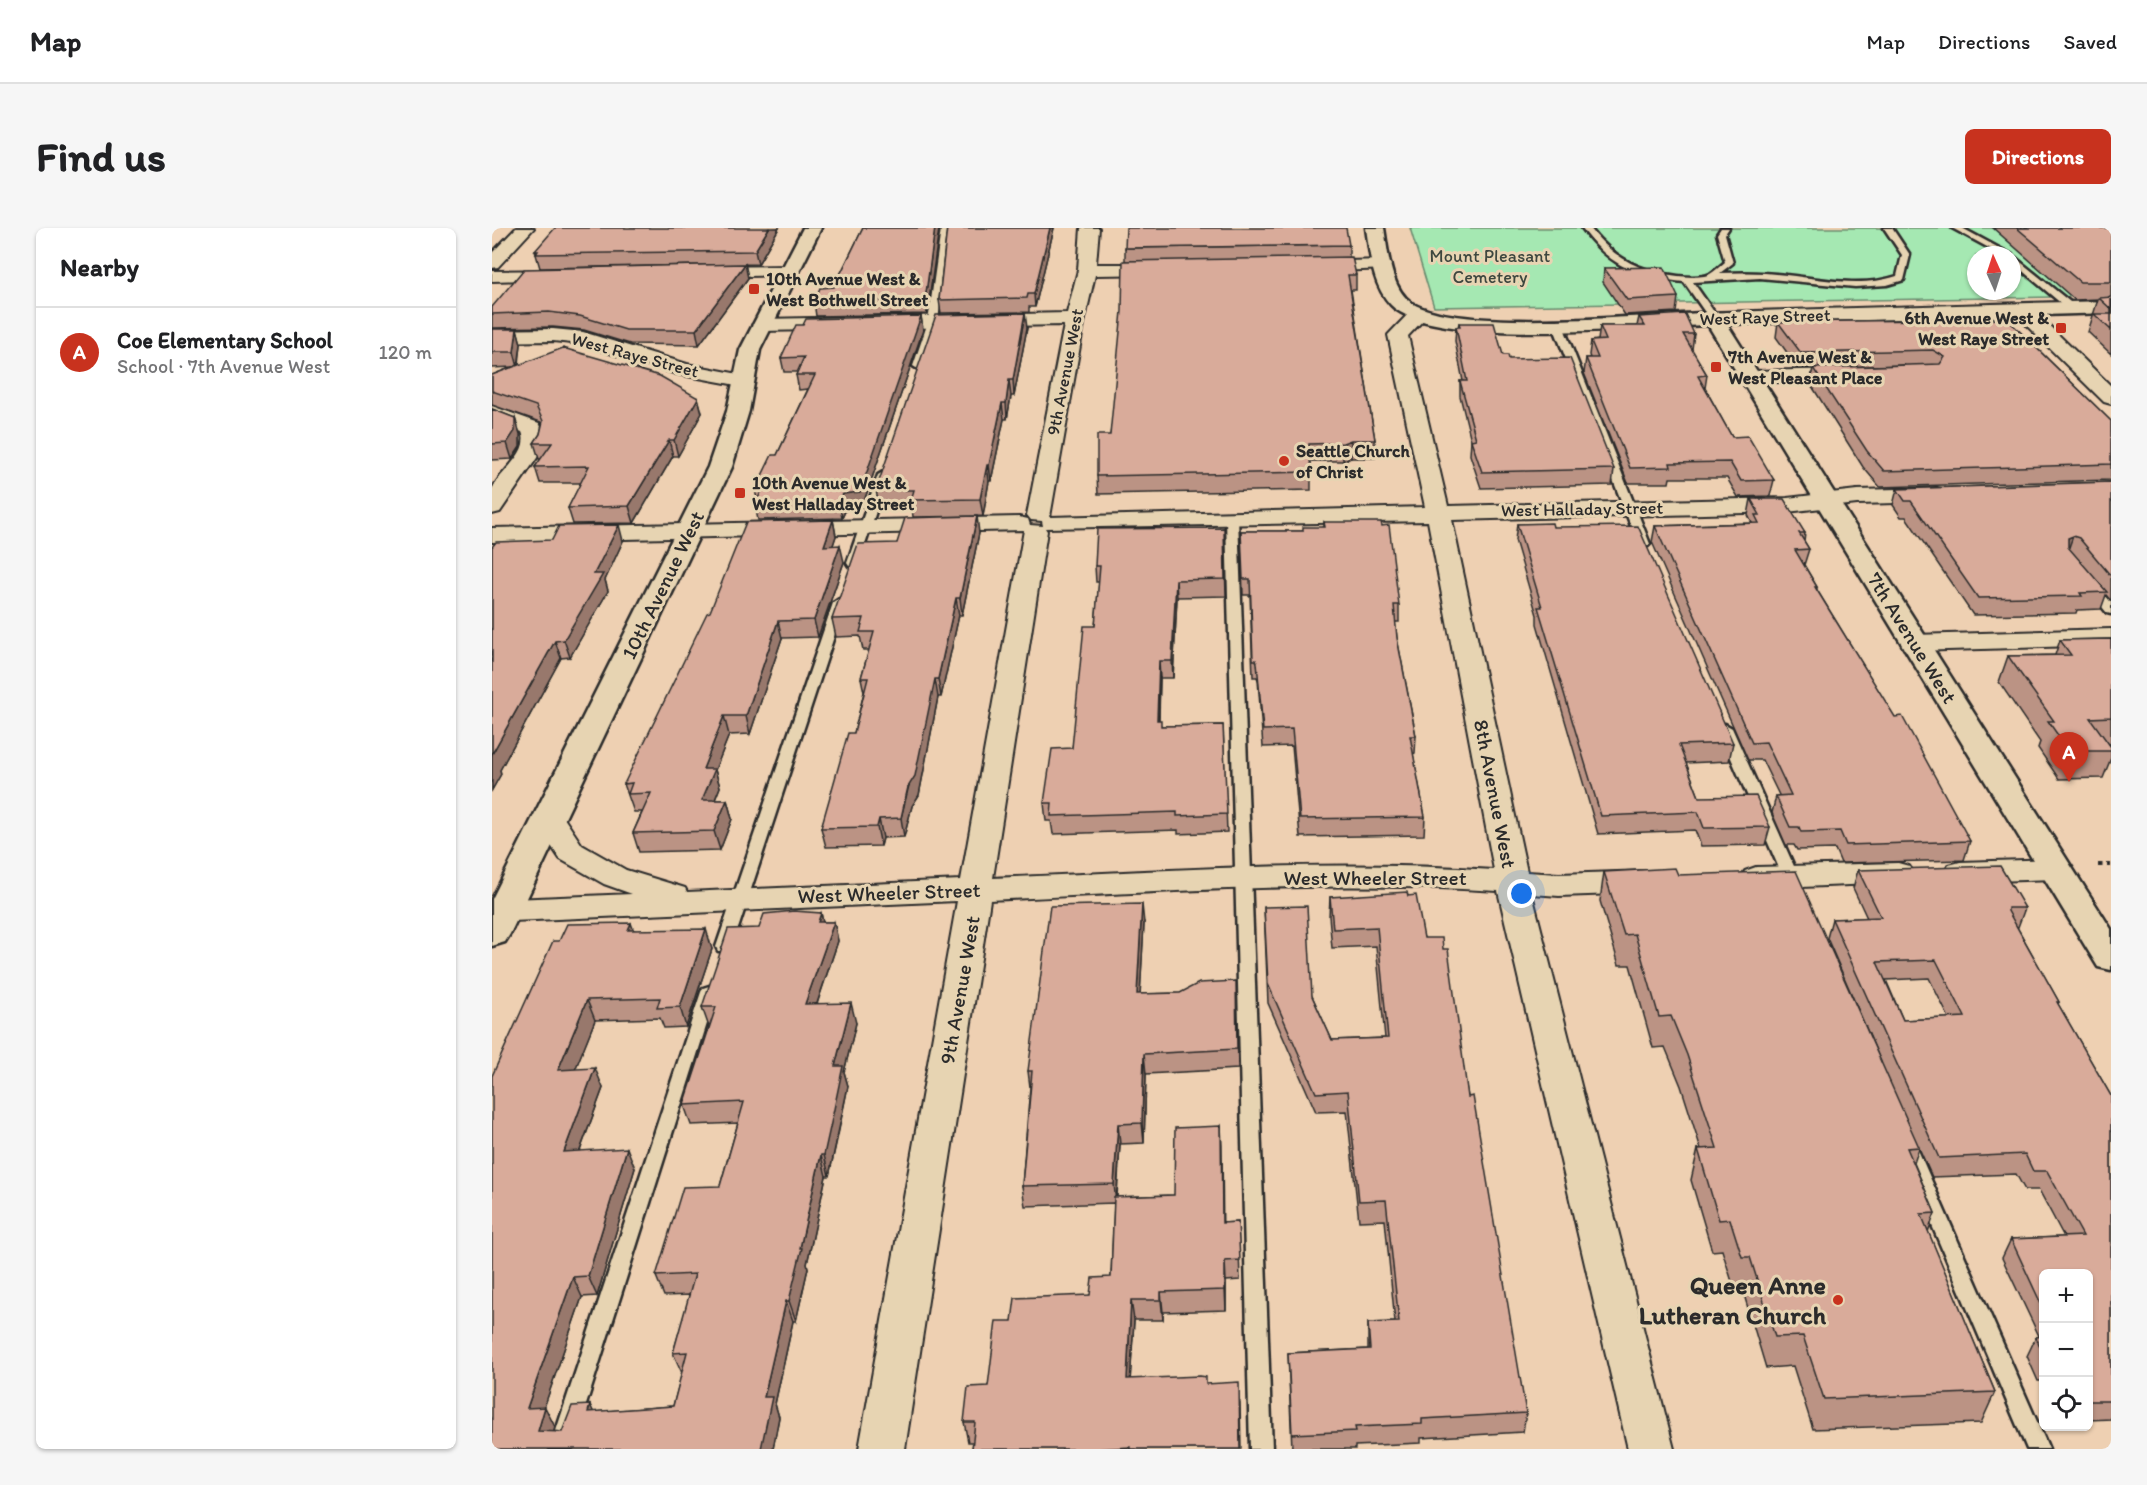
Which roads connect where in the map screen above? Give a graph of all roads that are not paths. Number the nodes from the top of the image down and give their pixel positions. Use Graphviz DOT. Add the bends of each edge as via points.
graph roads {
  1 [pos="525,228"];
  2 [pos="812,228"];
  3 [pos="1090,228"];
  4 [pos="1375,228"];
  5 [pos="1586,228"];
  6 [pos="1725,228"];
  7 [pos="1888,228"];
  8 [pos="1956,228"];
  9 [pos="945,229"];
  10 [pos="1991,246"];
  11 [pos="1729,262"];
  12 [pos="492,263"];
  13 [pos="1382,265"];
  14 [pos="2021,266"];
  15 [pos="1290,267"];
  16 [pos="1184,269"];
  17 [pos="1086,270"];
  18 [pos="789,271"];
  19 [pos="683,273"];
  20 [pos="577,274"];
  21 [pos="1714,274"];
  22 [pos="1646,275"];
  23 [pos="492,276"];
  24 [pos="1626,276"];
  25 [pos="1772,276"];
  26 [pos="1687,280"];
  27 [pos="2072,308"];
  28 [pos="2111,308"];
  29 [pos="2022,310"];
  30 [pos="1419,314"];
  31 [pos="1074,319"];
  32 [pos="1714,319"];
  33 [pos="933,322"];
  34 [pos="1557,323"];
  35 [pos="762,325"];
  36 [pos="492,336"];
  37 [pos="2109,369"];
  38 [pos="2082,370"];
  39 [pos="1870,374"];
  40 [pos="1751,377"];
  41 [pos="742,380"];
  42 [pos="913,384"];
  43 [pos="2111,398"];
  44 [pos="492,412"];
  45 [pos="888,459"];
  46 [pos="1961,494"];
  47 [pos="1825,500"];
  48 [pos="492,507"];
  49 [pos="1629,508"];
  50 [pos="1438,512"];
  51 [pos="1232,518"];
  52 [pos="1037,523"];
  53 [pos="864,529"];
  54 [pos="689,531"];
  55 [pos="492,535"];
  56 [pos="1650,558"];
  57 [pos="2083,576"];
  58 [pos="2111,610"];
  59 [pos="2111,637"];
  60 [pos="1914,643"];
  61 [pos="1718,711"];
  62 [pos="549,819"];
  63 [pos="2055,869"];
  64 [pos="1244,878"];
  65 [pos="1721,879"];
  66 [pos="1512,880"];
  67 [pos="1675,881"];
  68 [pos="977,889"];
  69 [pos="1796,889"];
  70 [pos="739,899"];
  71 [pos="694,902"];
  72 [pos="496,918"];
  73 [pos="2111,958"];
  74 [pos="720,959"];
  75 [pos="712,982"];
  76 [pos="1901,1131"];
  77 [pos="561,1449"];
  78 [pos="882,1449"];
  79 [pos="1261,1449"];
  80 [pos="1651,1449"];
  81 [pos="2038,1449"];
  1 -- 12 [label="street"];
  2 -- 18 [label="street, 10th Avenue West"];
  3 -- 17 [label="street, 9th Avenue West"];
  4 -- 13 [label="street"];
  5 -- 22 [label="lane" via="1610,257"];
  6 -- 11 [label="lane" via="1721,234"];
  7 -- 25 [label="lane" via="1906,255 1901,278 1852,283"];
  8 -- 10 [label="lane"];
  9 -- 33 [label="lane"];
  11 -- 21 [label="lane"];
  11 -- 25 [label="lane"];
  13 -- 15 [label="street"];
  13 -- 30 [label="street" via="1395,298"];
  14 -- 27 [label="lane"];
  16 -- 17 [label="street"];
  17 -- 31 [label="street, 9th Avenue West"];
  18 -- 19 [label="street"];
  18 -- 35 [label="street, 10th Avenue West"];
  20 -- 23 [label="street"];
  21 -- 25 [label="lane"];
  21 -- 26 [label="lane"];
  22 -- 24 [label="lane"];
  22 -- 26 [label="lane"];
  26 -- 32 [label="lane"];
  27 -- 28 [label="street, West Raye Street"];
  27 -- 29 [label="street, West Raye Street"];
  29 -- 32 [label="street, West Raye Street"];
  29 -- 38 [label="street"];
  30 -- 34 [label="street, West Raye Street" via="1455,322"];
  30 -- 50 [label="street, 8th Avenue West" via="1398,335"];
  31 -- 33 [label="street"];
  31 -- 52 [label="street, 9th Avenue West"];
  32 -- 34 [label="street, West Raye Street"];
  32 -- 40 [label="street, 7th Avenue West"];
  33 -- 35 [label="street"];
  33 -- 42 [label="lane"];
  34 -- 49 [label="lane"];
  35 -- 41 [label="street, 10th Avenue West"];
  36 -- 41 [label="street, West Raye Street" via="583,338 684,370"];
  37 -- 38 [label="street"];
  38 -- 43 [label="street"];
  39 -- 40 [label="street"];
  40 -- 47 [label="street, 7th Avenue West"];
  41 -- 54 [label="street, 10th Avenue West" via="730,439"];
  44 -- 48 [label="street" via="531,428 535,435 532,448"];
  45 -- 53 [label="lane"];
  46 -- 47 [label="street, West Halladay Street"];
  47 -- 49 [label="street, West Halladay Street" via="1787,505"];
  47 -- 60 [label="street, 7th Avenue West"];
  49 -- 50 [label="street, West Halladay Street"];
  49 -- 56 [label="lane"];
  50 -- 51 [label="street, West Halladay Street"];
  50 -- 66 [label="street, 8th Avenue West"];
  51 -- 52 [label="street, West Halladay Street"];
  51 -- 64 [label="lane"];
  52 -- 53 [label="street, West Halladay Street"];
  52 -- 68 [label="street, 9th Avenue West"];
  53 -- 54 [label="street, West Halladay Street"];
  53 -- 70 [label="lane"];
  54 -- 55 [label="street, West Halladay Street"];
  54 -- 62 [label="street, 10th Avenue West"];
  57 -- 58 [label="lane"];
  59 -- 60 [label="street"];
  60 -- 63 [label="street, 7th Avenue West"];
  61 -- 69 [label="lane"];
  62 -- 71 [label="street, West Wheeler Street" via="571,852 615,878"];
  62 -- 72 [label="street, 10th Avenue West"];
  63 -- 69 [label="street"];
  63 -- 73 [label="street, 7th Avenue West"];
  64 -- 66 [label="street, West Wheeler Street" via="1411,874"];
  64 -- 68 [label="street, West Wheeler Street"];
  64 -- 79 [label="lane"];
  65 -- 69 [label="street"];
  66 -- 67 [label="street, West Wheeler Street" via="1559,885"];
  66 -- 80 [label="street, 8th Avenue West"];
  68 -- 70 [label="street, West Wheeler Street"];
  68 -- 78 [label="street, 9th Avenue West"];
  70 -- 71 [label="street, West Wheeler Street"];
  70 -- 74 [label="lane"];
  71 -- 72 [label="street, West Wheeler Street"];
  75 -- 77 [label="lane"];
  76 -- 81 [label="lane"];
}
